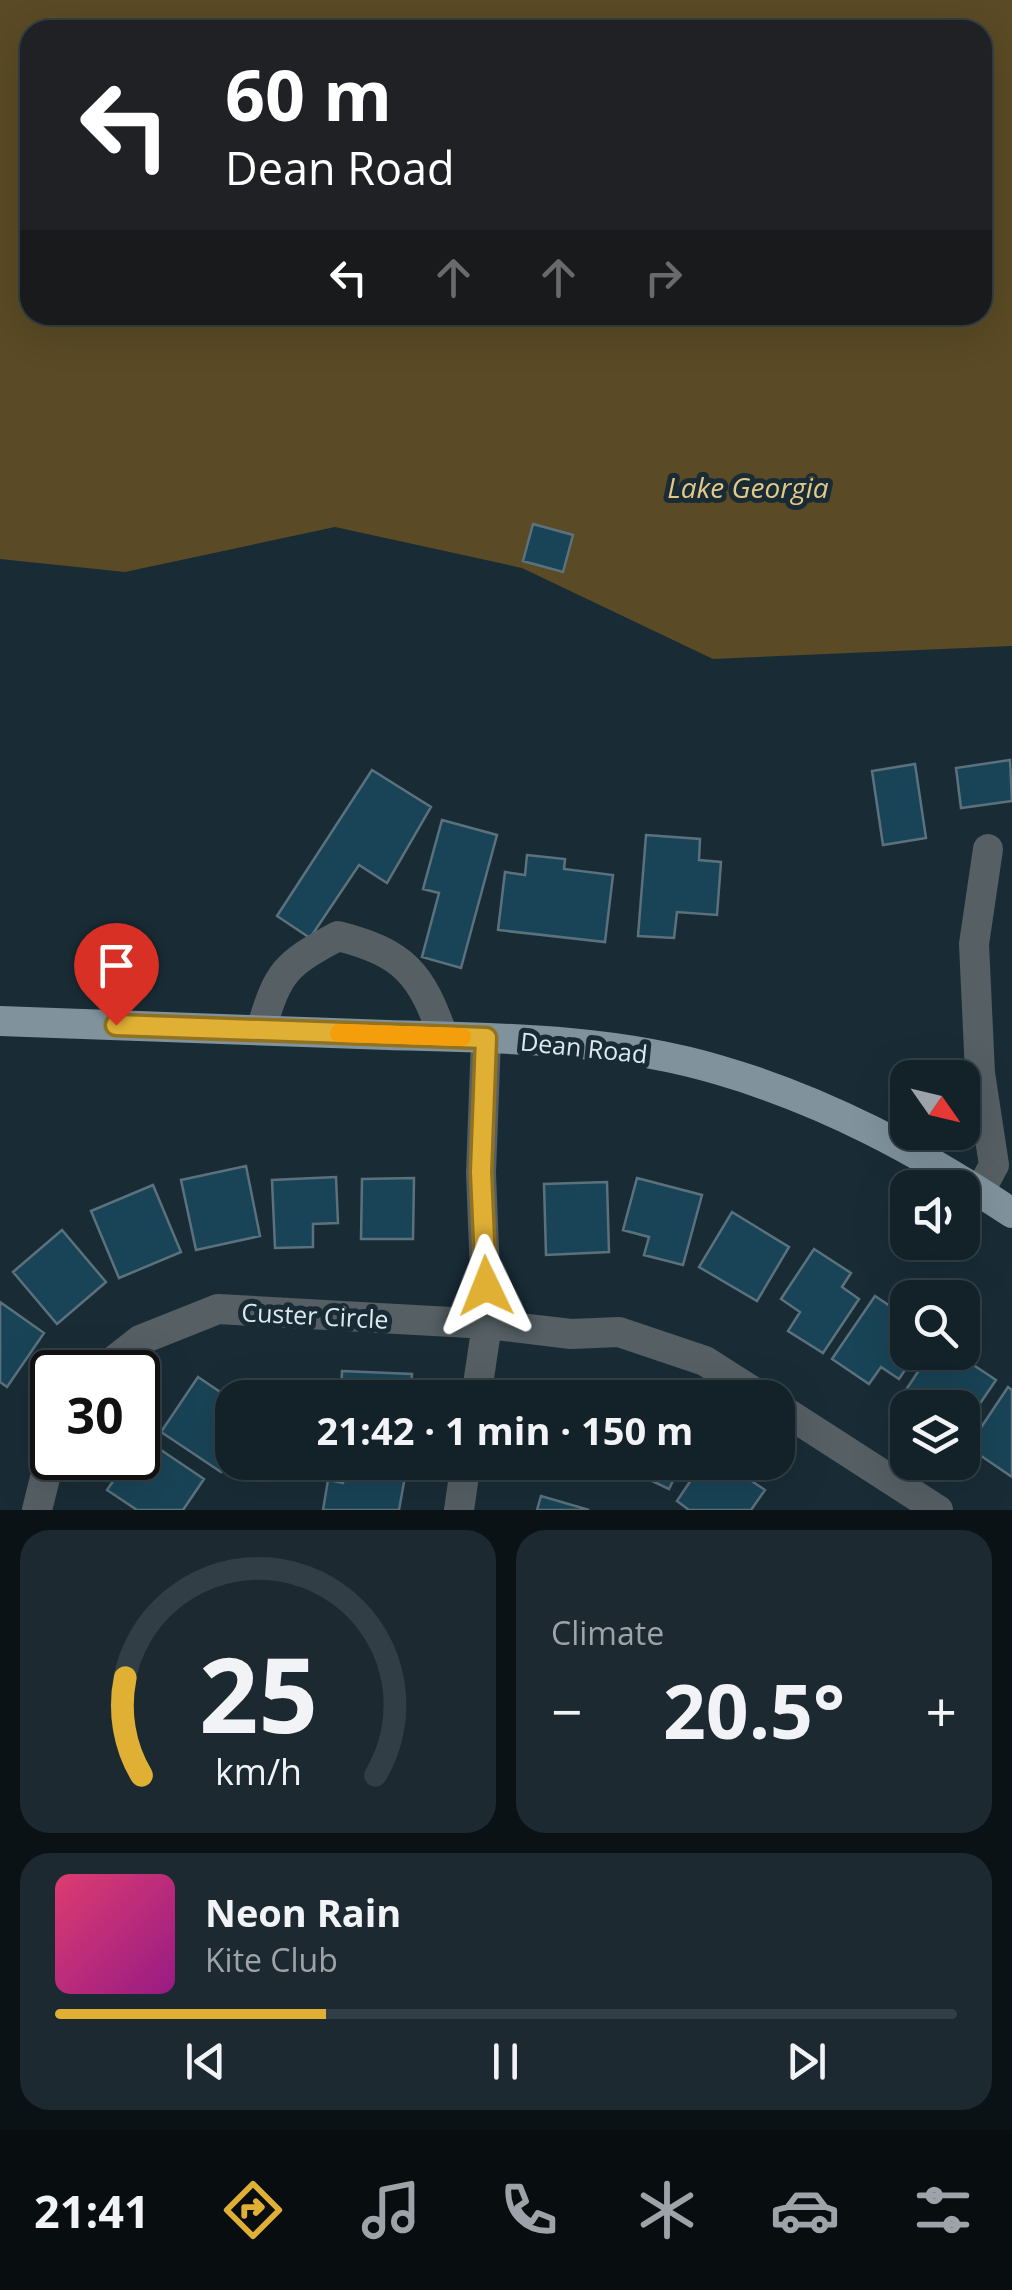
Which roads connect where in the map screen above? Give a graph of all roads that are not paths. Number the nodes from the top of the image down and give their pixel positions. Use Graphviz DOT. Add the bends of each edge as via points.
graph roads {
  1 [pos="988,849"];
  2 [pos="0,1021"];
  3 [pos="261,1030"];
  4 [pos="443,1036"];
  5 [pos="486,1038"];
  6 [pos="941,1170"];
  7 [pos="980,1192"];
  8 [pos="1012,1212"];
  9 [pos="487,1324"];
  10 [pos="127,1350"];
  11 [pos="479,1380"];
  12 [pos="735,1380"];
  13 [pos="795,1418"];
  14 [pos="44,1480"];
  15 [pos="463,1480"];
  16 [pos="37,1510"];
  17 [pos="458,1510"];
  18 [pos="938,1510"];
  1 -- 7 [label="street" via="974,944 980,1073 994,1165"];
  2 -- 3 [label="main road, Dean Road"];
  3 -- 4 [label="main road, Dean Road"];
  3 -- 4 [label="street" via="276,979 338,936 374,945 411,968"];
  4 -- 5 [label="main road, Dean Road"];
  5 -- 6 [label="main road, Dean Road" via="627,1050 718,1070 848,1118"];
  5 -- 9 [label="street" via="481,1172"];
  7 -- 8 [label="main road, Dean Road"];
  9 -- 10 [label="street, Custer Circle" via="218,1310"];
  9 -- 11 [label="street"];
  9 -- 12 [label="street, Custer Circle" via="620,1332 706,1361"];
  13 -- 18 [label="street"];
  14 -- 16 [label="street"];
  15 -- 17 [label="street"];
}
